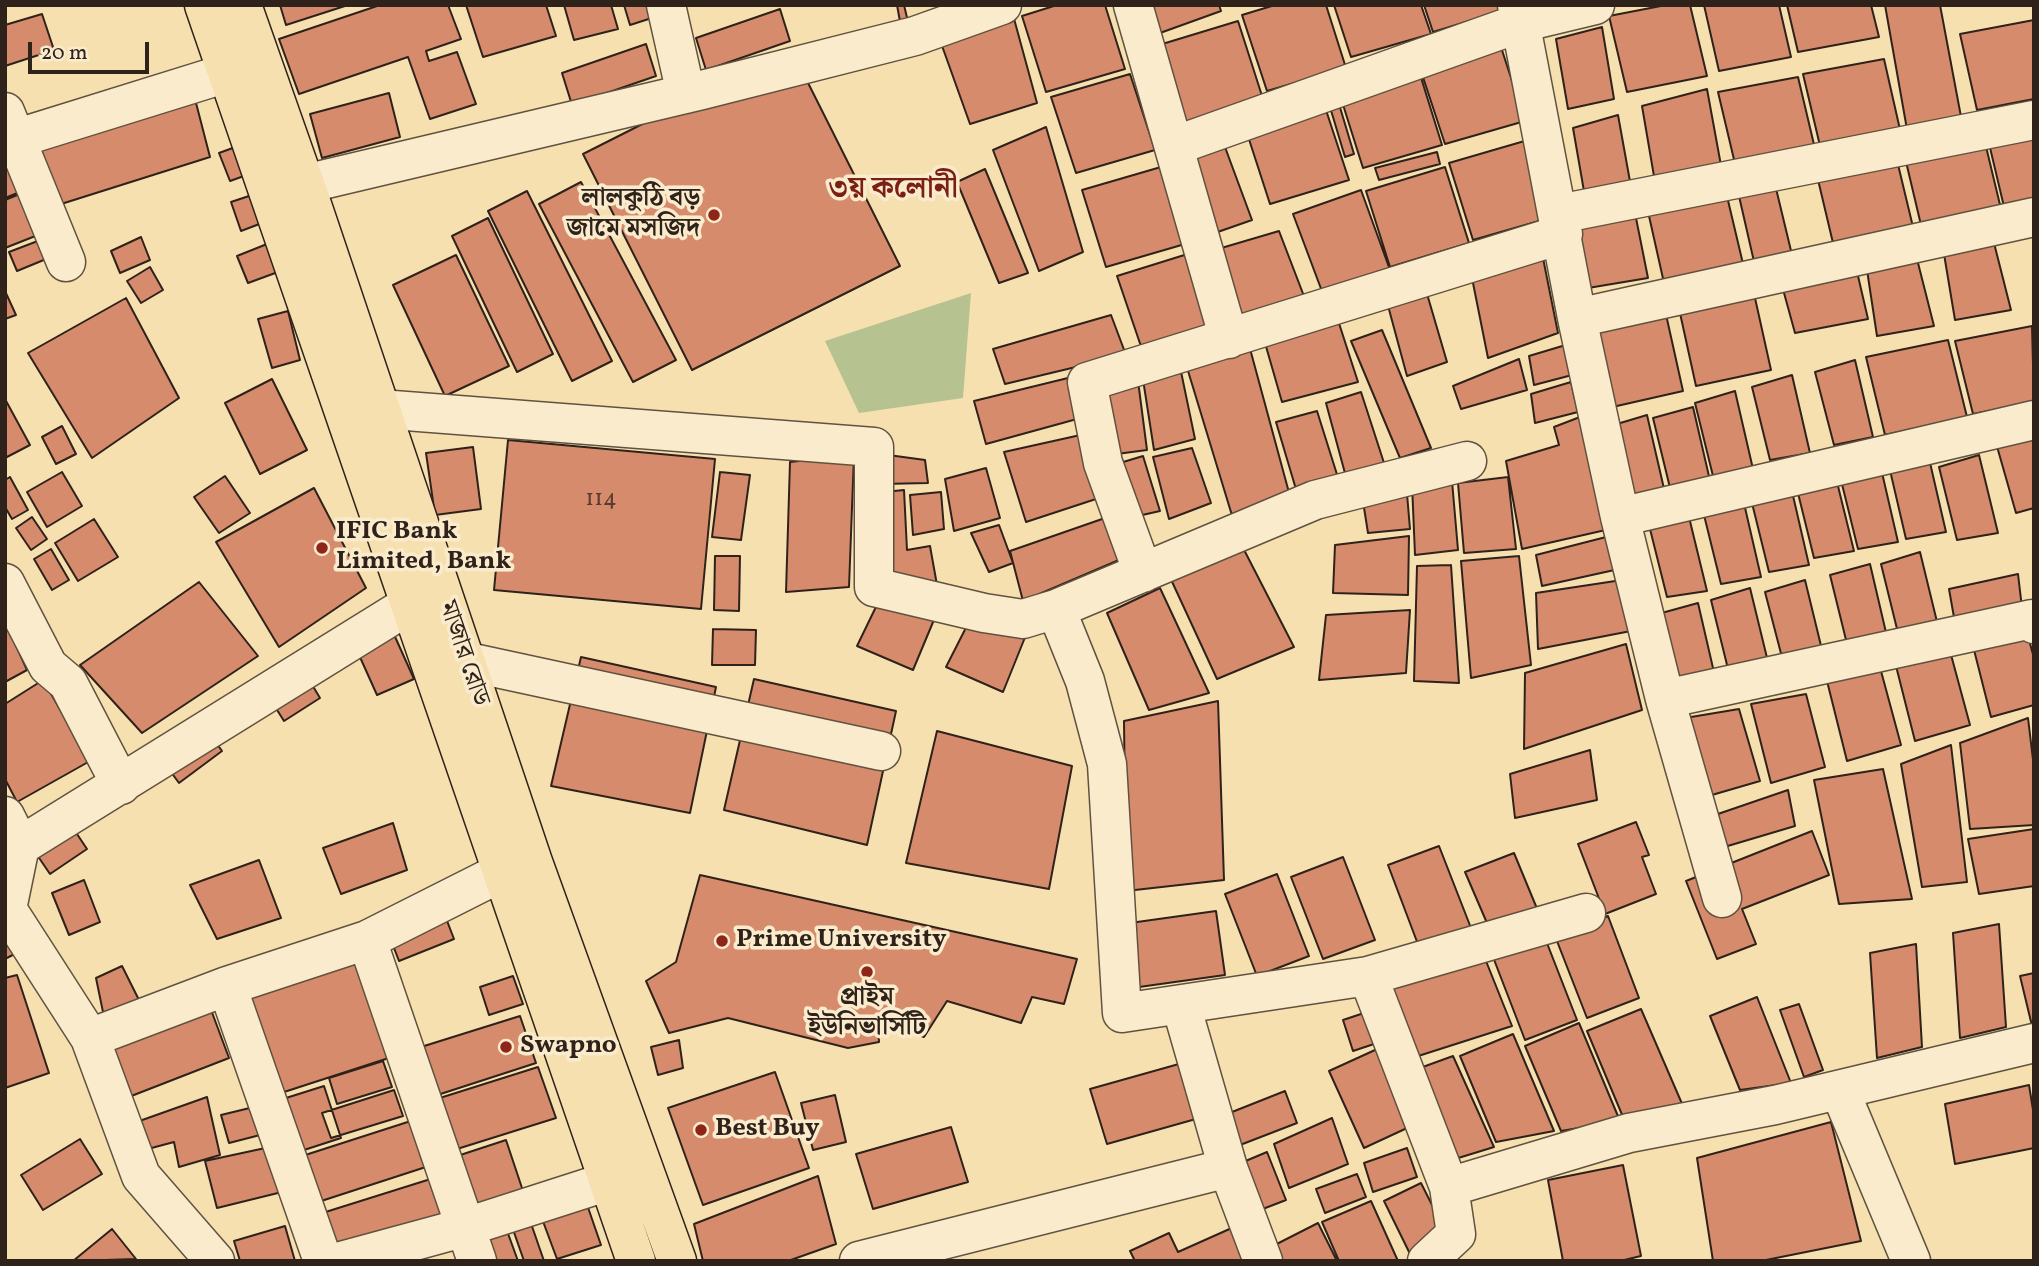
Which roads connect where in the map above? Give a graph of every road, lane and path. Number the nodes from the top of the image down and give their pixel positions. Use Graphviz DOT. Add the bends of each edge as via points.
graph roads {
  1 [pos="204,5"];
  2 [pos="242,5"];
  3 [pos="666,5"];
  4 [pos="1002,5"];
  5 [pos="1133,5"];
  6 [pos="1595,5"];
  7 [pos="1518,14"];
  8 [pos="911,21"];
  9 [pos="227,73"];
  10 [pos="686,94"];
  11 [pos="2034,120"];
  12 [pos="8,131"];
  13 [pos="1174,146"];
  14 [pos="305,184"];
  15 [pos="2034,217"];
  16 [pos="1561,224"];
  17 [pos="66,262"];
  18 [pos="1577,318"];
  19 [pos="1229,339"];
  20 [pos="380,409"];
  21 [pos="2034,420"];
  22 [pos="1466,461"];
  23 [pos="1620,517"];
  24 [pos="1143,573"];
  25 [pos="5,583"];
  26 [pos="412,603"];
  27 [pos="1056,609"];
  28 [pos="2034,624"];
  29 [pos="464,661"];
  30 [pos="1665,699"];
  31 [pos="881,751"];
  32 [pos="121,785"];
  33 [pos="12,831"];
  34 [pos="502,872"];
  35 [pos="1722,898"];
  36 [pos="6,909"];
  37 [pos="1586,913"];
  38 [pos="367,940"];
  39 [pos="1368,976"];
  40 [pos="227,986"];
  41 [pos="1181,1005"];
  42 [pos="90,1038"];
  43 [pos="2034,1043"];
  44 [pos="1840,1091"];
  45 [pos="1228,1168"];
  46 [pos="609,1181"];
  47 [pos="1449,1187"];
  48 [pos="471,1244"];
  49 [pos="215,1261"];
  50 [pos="323,1261"];
  51 [pos="341,1261"];
  52 [pos="636,1261"];
  53 [pos="677,1261"];
  54 [pos="859,1261"];
  55 [pos="1263,1261"];
  56 [pos="1427,1261"];
  57 [pos="1911,1261"];
  1 -- 9 [label="main road, মাজার রোড"];
  2 -- 14 [label="main road, মাজার রোড"];
  3 -- 10 [label="street"];
  4 -- 8 [label="street"];
  5 -- 13 [label="street"];
  6 -- 7 [label="street"];
  7 -- 13 [label="street"];
  7 -- 16 [label="street"];
  8 -- 10 [label="street"];
  9 -- 12 [label="street"];
  9 -- 26 [label="main road, মাজার রোড"];
  10 -- 14 [label="street"];
  11 -- 16 [label="street"];
  12 -- 17 [label="street"];
  13 -- 19 [label="street"];
  14 -- 20 [label="main road, মাজার রোড"];
  15 -- 18 [label="street"];
  16 -- 18 [label="street"];
  16 -- 19 [label="street"];
  18 -- 23 [label="street"];
  19 -- 24 [label="street" via="1087,382 1103,463"];
  20 -- 27 [label="street" via="874,447 874,587 1023,619"];
  20 -- 29 [label="main road, মাজার রোড"];
  21 -- 23 [label="street"];
  22 -- 24 [label="street" via="1315,500"];
  23 -- 30 [label="street"];
  24 -- 27 [label="street"];
  25 -- 32 [label="street" via="48,666 68,683"];
  26 -- 32 [label="street"];
  26 -- 34 [label="main road, মাজার রোড"];
  27 -- 41 [label="street" via="1085,681 1107,764 1122,1013"];
  28 -- 30 [label="street" via="2032,620"];
  29 -- 31 [label="street"];
  29 -- 53 [label="main road, মাজার রোড"];
  30 -- 35 [label="street"];
  32 -- 33 [label="street"];
  33 -- 36 [label="street"];
  34 -- 38 [label="street"];
  34 -- 46 [label="main road, মাজার রোড"];
  36 -- 42 [label="street"];
  37 -- 39 [label="street"];
  38 -- 40 [label="street"];
  38 -- 48 [label="street"];
  39 -- 41 [label="street"];
  39 -- 47 [label="street"];
  40 -- 42 [label="street"];
  40 -- 50 [label="street"];
  41 -- 45 [label="street"];
  42 -- 49 [label="street" via="141,1175"];
  43 -- 44 [label="street"];
  44 -- 47 [label="street" via="1629,1133"];
  44 -- 57 [label="street"];
  45 -- 54 [label="street"];
  45 -- 55 [label="street"];
  46 -- 48 [label="street"];
  46 -- 52 [label="main road, মাজার রোড"];
  47 -- 56 [label="street" via="1456,1234"];
  48 -- 51 [label="street"];
}
